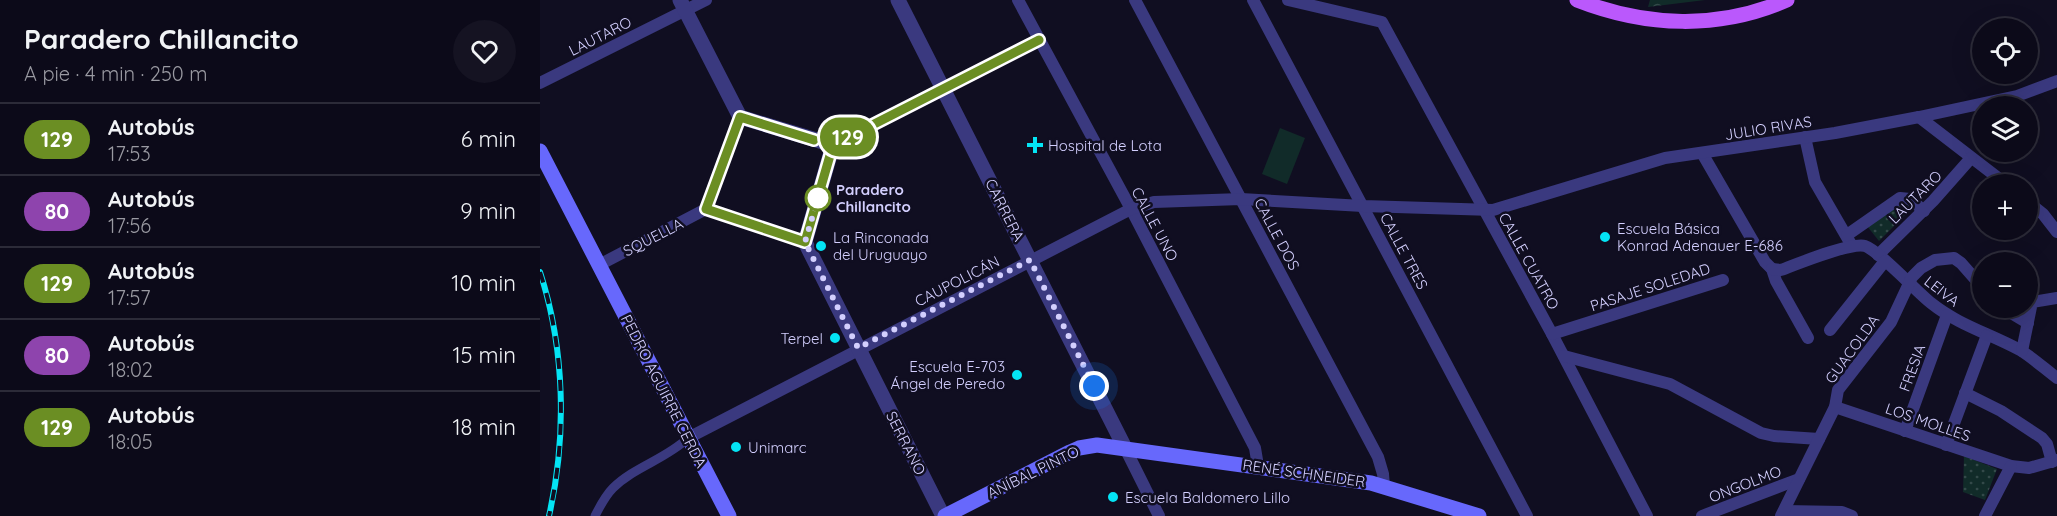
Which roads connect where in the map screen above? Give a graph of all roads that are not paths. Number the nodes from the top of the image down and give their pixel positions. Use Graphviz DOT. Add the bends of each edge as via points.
graph roads {
  1 [pos="706,0"];
  2 [pos="898,0"];
  3 [pos="1018,0"];
  4 [pos="1135,0"];
  5 [pos="1253,0"];
  6 [pos="1288,0"];
  7 [pos="1577,0"];
  8 [pos="1787,0"];
  9 [pos="683,5"];
  10 [pos="1039,40"];
  11 [pos="2057,81"];
  12 [pos="540,83"];
  13 [pos="943,89"];
  14 [pos="740,117"];
  15 [pos="1919,117"];
  16 [pos="1805,137"];
  17 [pos="833,145"];
  18 [pos="540,151"];
  19 [pos="1702,153"];
  20 [pos="1971,158"];
  21 [pos="1993,174"];
  22 [pos="1241,199"];
  23 [pos="1363,206"];
  24 [pos="706,209"];
  25 [pos="1131,209"];
  26 [pos="1485,211"];
  27 [pos="1924,211"];
  28 [pos="2038,212"];
  29 [pos="2057,232"];
  30 [pos="1849,241"];
  31 [pos="805,242"];
  32 [pos="1881,258"];
  33 [pos="1030,260"];
  34 [pos="599,265"];
  35 [pos="1772,269"];
  36 [pos="1972,276"];
  37 [pos="1723,280"];
  38 [pos="1909,283"];
  39 [pos="2057,298"];
  40 [pos="1947,315"];
  41 [pos="2020,318"];
  42 [pos="2028,323"];
  43 [pos="1830,330"];
  44 [pos="1552,334"];
  45 [pos="1988,335"];
  46 [pos="1808,338"];
  47 [pos="858,348"];
  48 [pos="2022,351"];
  49 [pos="1564,356"];
  50 [pos="2057,378"];
  51 [pos="1965,393"];
  52 [pos="1834,407"];
  53 [pos="1905,431"];
  54 [pos="688,438"];
  55 [pos="1819,439"];
  56 [pos="1946,445"];
  57 [pos="1125,448"];
  58 [pos="2054,461"];
  59 [pos="1258,466"];
  60 [pos="2011,466"];
  61 [pos="1799,479"];
  62 [pos="1384,486"];
  63 [pos="1782,513"];
  64 [pos="595,516"];
  65 [pos="729,516"];
  66 [pos="944,516"];
  67 [pos="1159,516"];
  68 [pos="1479,516"];
  69 [pos="1527,516"];
  70 [pos="1647,516"];
  71 [pos="1702,516"];
  72 [pos="1852,516"];
  73 [pos="1985,516"];
  1 -- 9 [label="street, LAUTARO"];
  2 -- 13 [label="street, CARRERA"];
  3 -- 10 [label="street, CALLE UNO"];
  4 -- 22 [label="street, CALLE DOS"];
  5 -- 23 [label="street, CALLE TRES"];
  6 -- 26 [label="street, CALLE CUATRO" via="1382,22"];
  7 -- 8 [label="main road" via="1639,18 1695,22 1744,14"];
  9 -- 12 [label="street, LAUTARO"];
  9 -- 14 [label="street"];
  10 -- 13 [label="street"];
  10 -- 25 [label="street, CALLE UNO"];
  11 -- 15 [label="street, JULIO RIVAS" via="2017,96"];
  13 -- 17 [label="street"];
  13 -- 33 [label="street, CARRERA"];
  14 -- 17 [label="street"];
  14 -- 24 [label="street"];
  15 -- 16 [label="street, JULIO RIVAS"];
  15 -- 20 [label="street"];
  16 -- 19 [label="street, JULIO RIVAS"];
  16 -- 30 [label="street" via="1815,182"];
  17 -- 31 [label="street"];
  18 -- 34 [label="main road, PEDRO AGUIRRE CERDA"];
  19 -- 26 [label="street, JULIO RIVAS" via="1665,158"];
  19 -- 35 [label="street"];
  20 -- 21 [label="street"];
  20 -- 27 [label="street, LAUTARO"];
  22 -- 23 [label="street, CAUPOLICÁN"];
  22 -- 25 [label="street, CAUPOLICÁN" via="1154,202"];
  22 -- 62 [label="street, CALLE DOS" via="1378,457"];
  23 -- 26 [label="street, CAUPOLICÁN"];
  23 -- 69 [label="street, CALLE TRES"];
  24 -- 31 [label="street"];
  24 -- 34 [label="street, SQUELLA"];
  25 -- 33 [label="street, CAUPOLICÁN"];
  25 -- 59 [label="street, CALLE UNO" via="1255,448"];
  26 -- 44 [label="street, CALLE CUATRO"];
  27 -- 30 [label="street" via="1910,199 1900,198"];
  27 -- 32 [label="street, LAUTARO"];
  28 -- 29 [label="street"];
  30 -- 32 [label="street, LEIVA" via="1865,246"];
  30 -- 35 [label="street" via="1781,270"];
  31 -- 47 [label="street, SERRANO"];
  32 -- 38 [label="street, LEIVA"];
  32 -- 43 [label="street, LAUTARO"];
  33 -- 47 [label="street, CAUPOLICÁN"];
  33 -- 57 [label="street, CARRERA"];
  34 -- 54 [label="main road, PEDRO AGUIRRE CERDA"];
  35 -- 46 [label="street"];
  36 -- 38 [label="street, GUACOLDA" via="1954,258 1943,258 1928,263"];
  37 -- 44 [label="street, PASAJE SOLEDAD"];
  38 -- 40 [label="street, LEIVA"];
  38 -- 52 [label="street, GUACOLDA" via="1891,322 1838,390"];
  39 -- 42 [label="street" via="2034,301"];
  40 -- 45 [label="street, LEIVA"];
  40 -- 53 [label="street, FRESIA"];
  41 -- 42 [label="street"];
  42 -- 48 [label="street"];
  44 -- 49 [label="street, CALLE CUATRO"];
  45 -- 48 [label="street, LEIVA"];
  45 -- 51 [label="street"];
  47 -- 54 [label="street, CAUPOLICÁN"];
  47 -- 66 [label="street, SERRANO"];
  48 -- 50 [label="street, LEIVA"];
  49 -- 55 [label="street" via="1670,384 1767,435"];
  49 -- 70 [label="street, CALLE CUATRO"];
  51 -- 56 [label="street"];
  51 -- 58 [label="street" via="2042,438"];
  52 -- 53 [label="street, LOS MOLLES"];
  52 -- 55 [label="street, GUACOLDA"];
  53 -- 56 [label="street, LOS MOLLES"];
  54 -- 64 [label="street, CAUPOLICÁN" via="614,487"];
  54 -- 65 [label="main road, PEDRO AGUIRRE CERDA"];
  55 -- 61 [label="street, GUACOLDA"];
  56 -- 60 [label="street, LOS MOLLES"];
  57 -- 59 [label="main road, RENÉ SCHNEIDER"];
  57 -- 66 [label="main road, ANÍBAL PINTO" via="1079,448"];
  57 -- 67 [label="street, CARRERA"];
  58 -- 60 [label="street, LOS MOLLES" via="2029,468"];
  59 -- 62 [label="main road, RENÉ SCHNEIDER"];
  60 -- 73 [label="street"];
  61 -- 63 [label="street, GUACOLDA"];
  61 -- 71 [label="street, ONGOLMO"];
  62 -- 68 [label="main road, RENÉ SCHNEIDER"];
  63 -- 72 [label="street" via="1842,512"];
}
